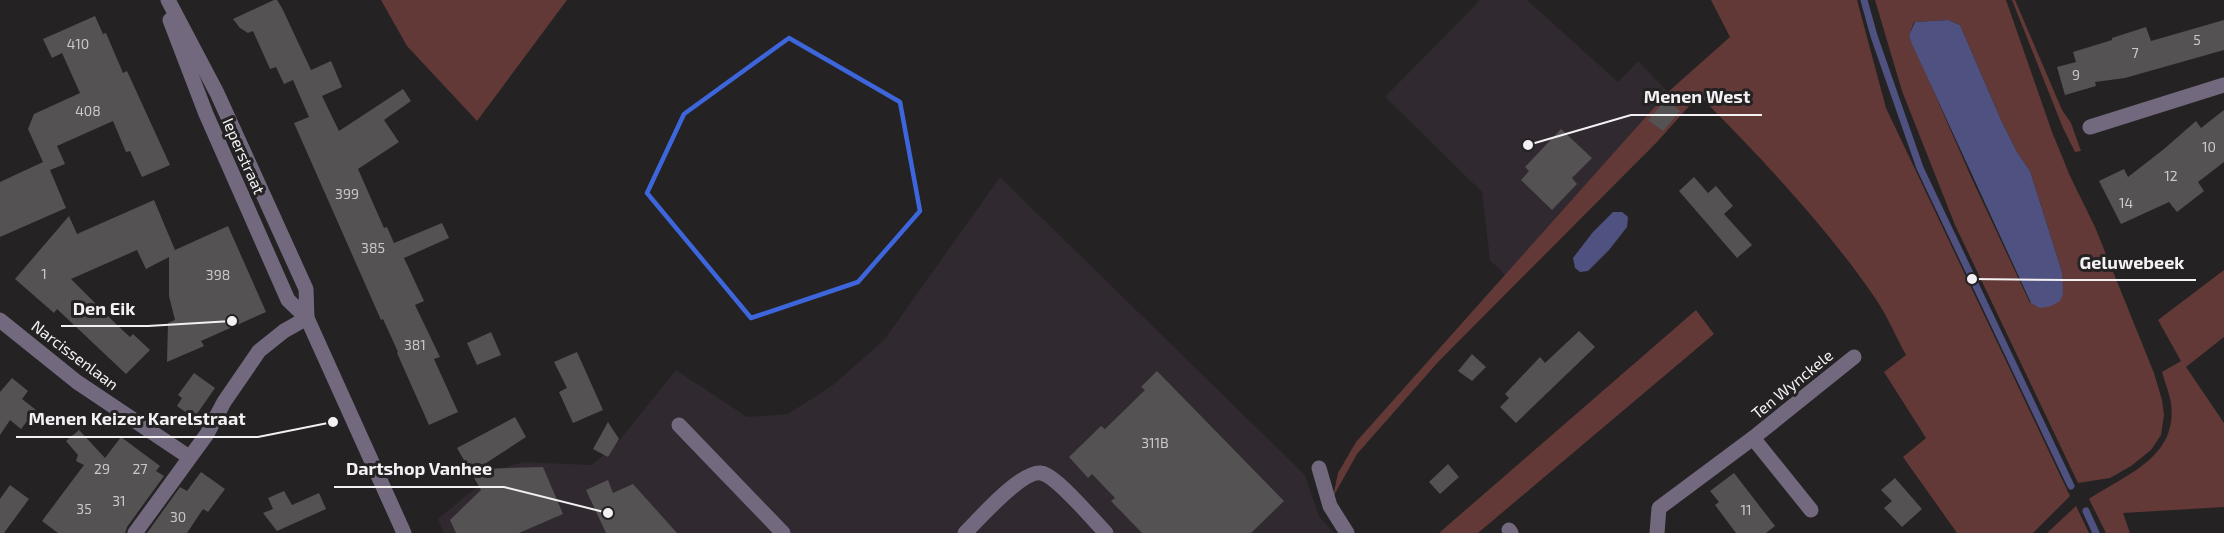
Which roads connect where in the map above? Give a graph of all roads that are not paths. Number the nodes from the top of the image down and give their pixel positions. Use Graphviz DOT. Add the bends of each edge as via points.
graph roads {
  1 [pos="163,0"];
  2 [pos="168,0"];
  3 [pos="2224,86"];
  4 [pos="2090,127"];
  5 [pos="307,318"];
  6 [pos="0,320"];
  7 [pos="1854,357"];
  8 [pos="679,425"];
  9 [pos="1753,438"];
  10 [pos="189,457"];
  11 [pos="1319,468"];
  12 [pos="1810,510"];
  13 [pos="135,533"];
  14 [pos="404,533"];
  15 [pos="783,533"];
  16 [pos="965,533"];
  17 [pos="1106,533"];
  18 [pos="1347,533"];
  19 [pos="1657,533"];
  1 -- 5 [label="street, Ieperstraat" via="206,114 288,300"];
  2 -- 5 [label="street, Ieperstraat" via="217,93 306,289"];
  3 -- 4 [label="street"];
  5 -- 10 [label="street" via="259,351"];
  5 -- 14 [label="street, Ieperstraat"];
  6 -- 10 [label="street, Narcissenlaan" via="77,382"];
  7 -- 9 [label="street, Ten Wynckele"];
  8 -- 15 [label="street"];
  9 -- 12 [label="street, Ten Wynckele"];
  9 -- 19 [label="street, Ten Wynckele" via="1659,508"];
  10 -- 13 [label="street"];
  11 -- 18 [label="street" via="1329,506"];
  16 -- 17 [label="street" via="1018,482 1041,473 1056,481"];
}
